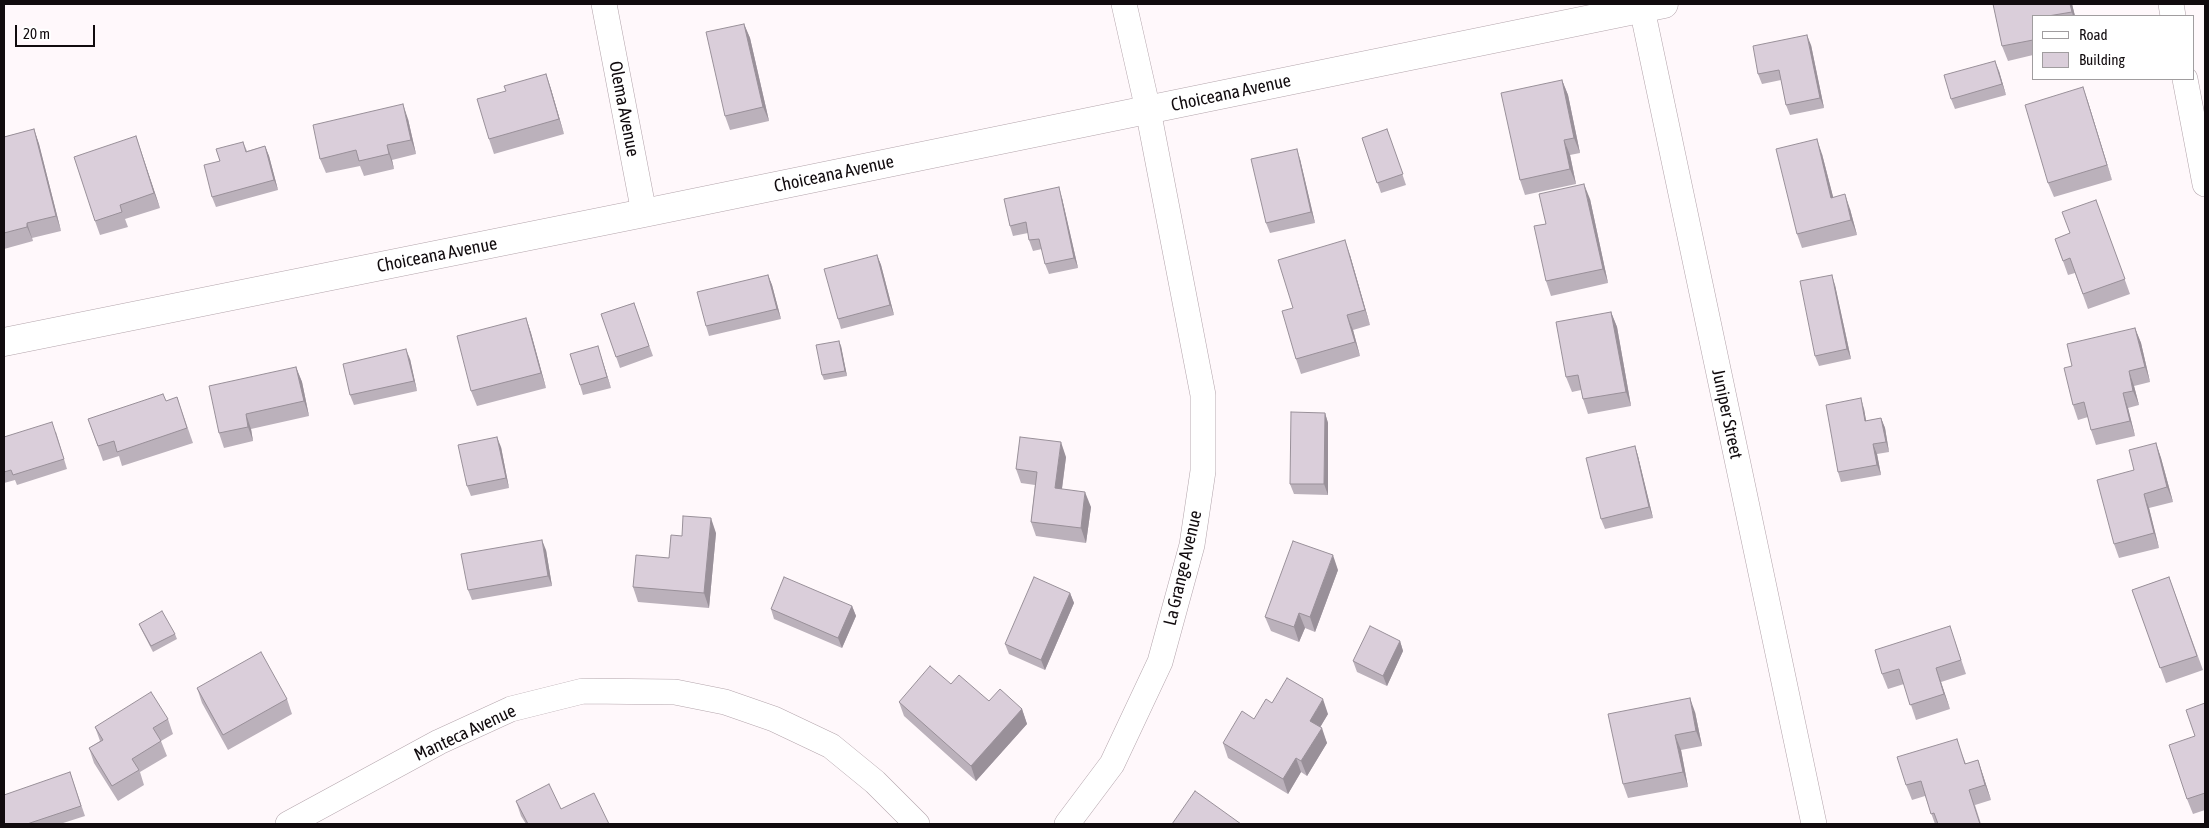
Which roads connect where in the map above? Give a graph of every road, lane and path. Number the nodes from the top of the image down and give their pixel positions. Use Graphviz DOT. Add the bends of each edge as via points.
graph roads {
  1 [pos="604,4"];
  2 [pos="1124,4"];
  3 [pos="1649,5"];
  4 [pos="2185,80"];
  5 [pos="1148,110"];
  6 [pos="2205,184"];
  7 [pos="644,213"];
  8 [pos="4,342"];
  9 [pos="288,824"];
  10 [pos="917,824"];
  11 [pos="1066,824"];
  12 [pos="1814,824"];
  1 -- 7 [label="street, Olema Avenue"];
  2 -- 5 [label="street, La Grange Avenue"];
  3 -- 5 [label="street, Choiceana Avenue"];
  3 -- 12 [label="street, Juniper Street"];
  4 -- 6 [label="street"];
  5 -- 7 [label="street, Choiceana Avenue"];
  5 -- 11 [label="street, La Grange Avenue" via="1203,395 1202,471 1192,545 1160,662 1112,764"];
  7 -- 8 [label="street, Choiceana Avenue"];
  9 -- 10 [label="street, Manteca Avenue" via="439,742 511,709 584,691 602,691 675,692 725,702 774,719 831,746 875,782"];
}
